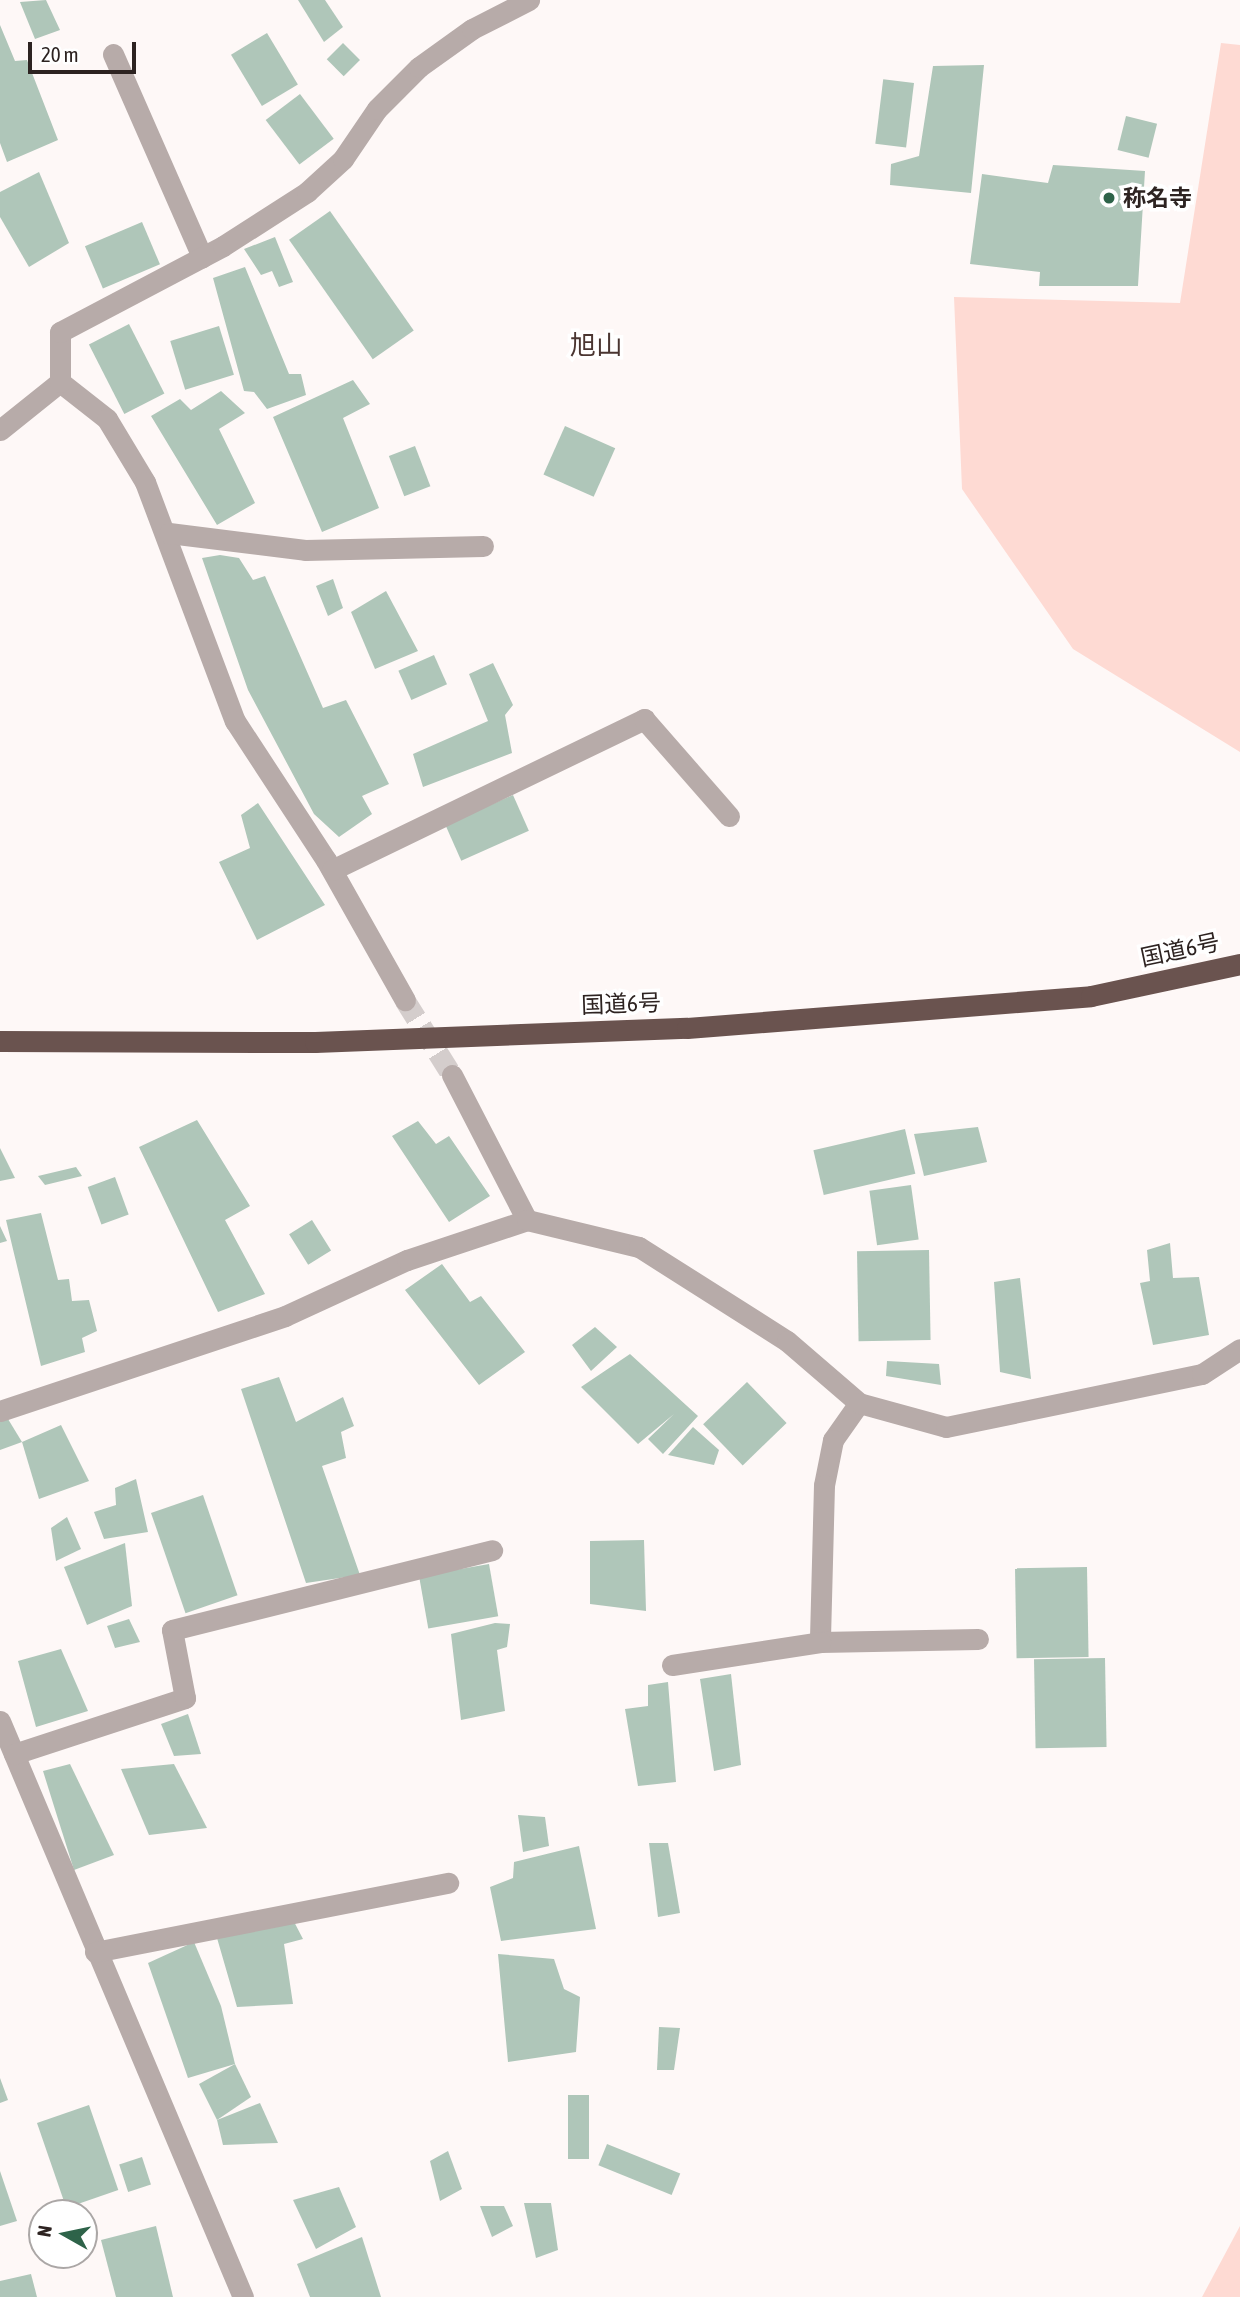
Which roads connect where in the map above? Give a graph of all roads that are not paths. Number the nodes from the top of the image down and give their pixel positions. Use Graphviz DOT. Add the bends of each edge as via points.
graph roads {
  1 [pos="529,0"];
  2 [pos="113,54"];
  3 [pos="202,257"];
  4 [pos="60,382"];
  5 [pos="0,430"];
  6 [pos="169,533"];
  7 [pos="482,546"];
  8 [pos="729,816"];
  9 [pos="332,870"];
  10 [pos="1240,964"];
  11 [pos="405,1000"];
  12 [pos="0,1041"];
  13 [pos="452,1075"];
  14 [pos="527,1220"];
  15 [pos="1240,1349"];
  16 [pos="859,1403"];
  17 [pos="0,1411"];
  18 [pos="492,1550"];
  19 [pos="978,1639"];
  20 [pos="820,1642"];
  21 [pos="672,1665"];
  22 [pos="0,1721"];
  23 [pos="13,1755"];
  24 [pos="448,1883"];
  25 [pos="95,1952"];
  26 [pos="243,2297"];
  1 -- 3 [label="street" via="471,29 419,67 377,109 343,159 307,192"];
  2 -- 3 [label="street"];
  3 -- 4 [label="street" via="60,332"];
  4 -- 5 [label="street"];
  4 -- 6 [label="street" via="107,419"];
  6 -- 7 [label="street" via="305,550"];
  6 -- 9 [label="street" via="191,612 235,721"];
  8 -- 9 [label="street" via="644,719"];
  9 -- 11 [label="street"];
  10 -- 12 [label="highway, 国道6号" via="1091,996 687,1028 315,1042"];
  13 -- 14 [label="street"];
  14 -- 16 [label="street" via="639,1247 787,1341"];
  14 -- 17 [label="street" via="407,1261 285,1317"];
  15 -- 16 [label="street" via="1202,1374 946,1427"];
  16 -- 20 [label="street" via="833,1440 824,1485"];
  18 -- 23 [label="street" via="172,1630 185,1698"];
  19 -- 20 [label="street"];
  20 -- 21 [label="street"];
  22 -- 23 [label="street"];
  23 -- 25 [label="street"];
  24 -- 25 [label="street"];
  25 -- 26 [label="street"];
}
